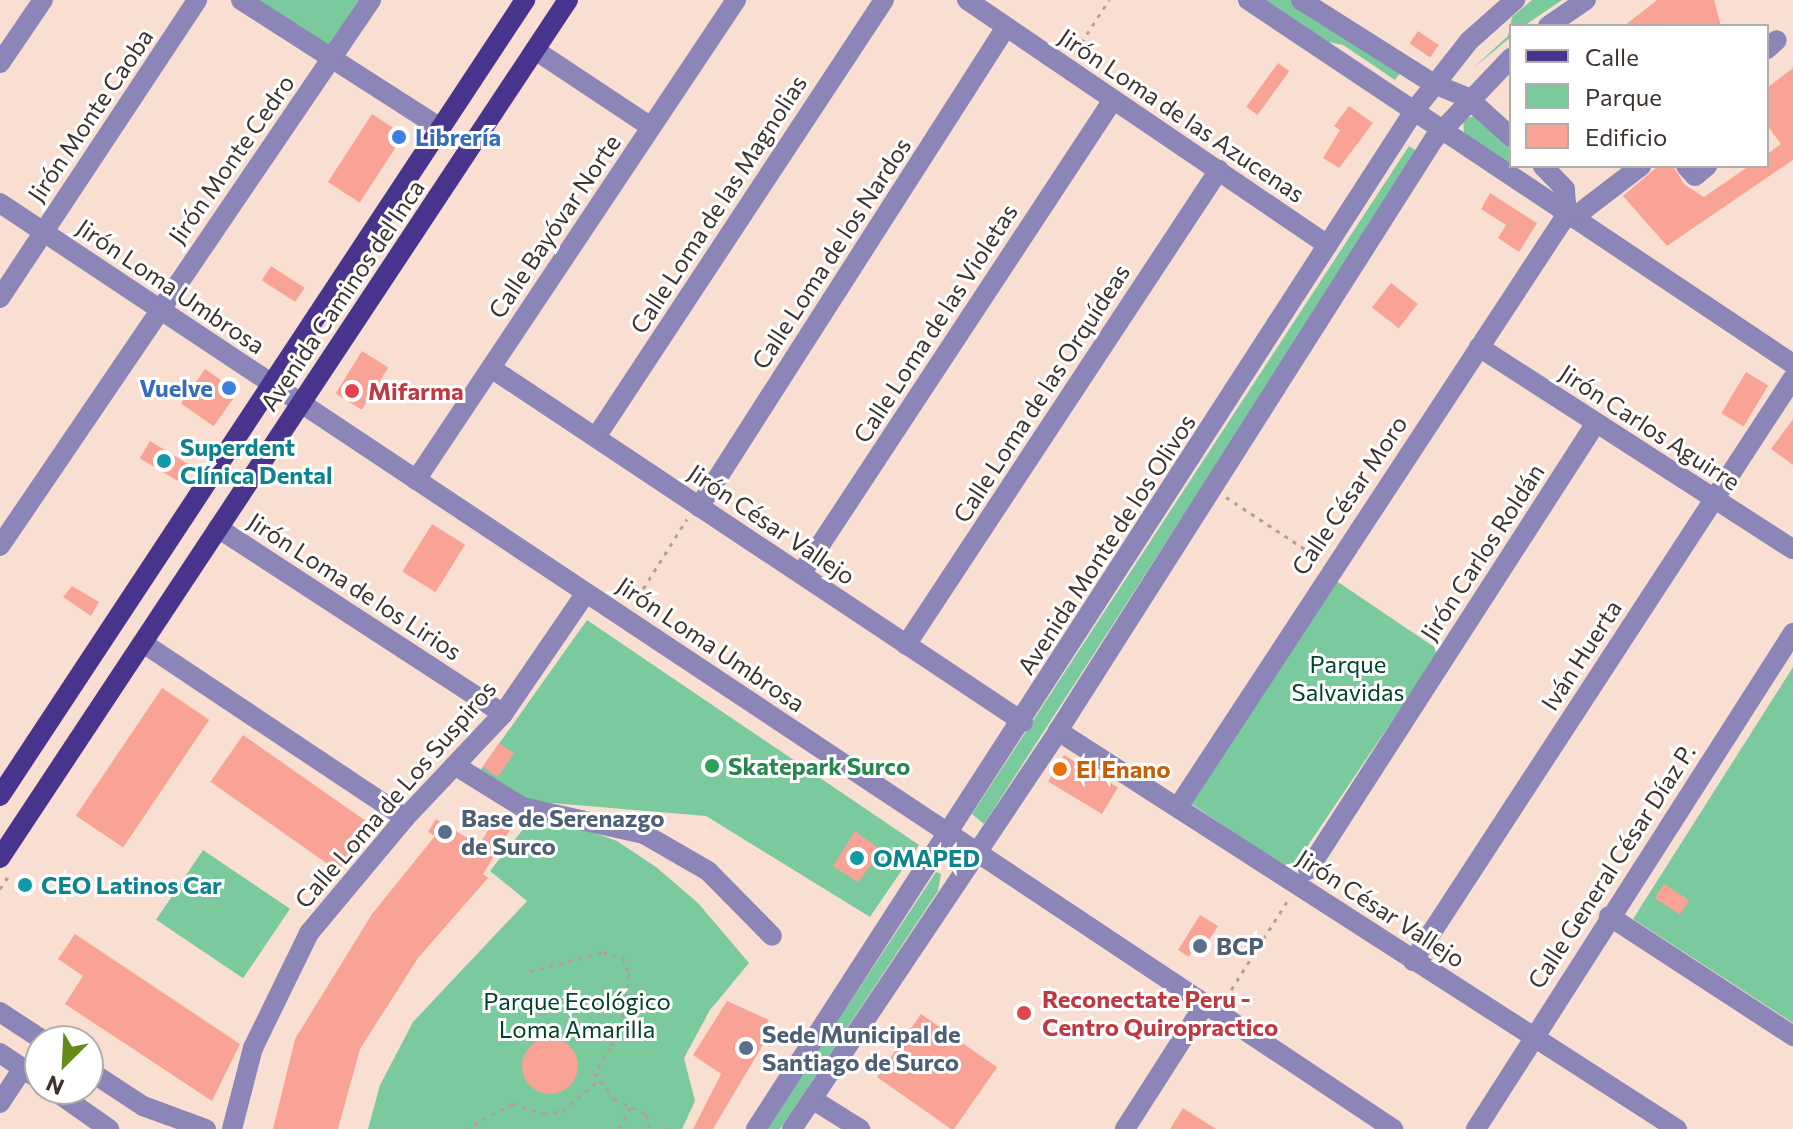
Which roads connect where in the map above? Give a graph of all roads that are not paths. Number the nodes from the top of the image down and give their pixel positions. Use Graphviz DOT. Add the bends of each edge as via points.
graph roads {
  1 [pos="43,0"];
  2 [pos="197,0"];
  3 [pos="241,0"];
  4 [pos="371,0"];
  5 [pos="525,0"];
  6 [pos="568,0"];
  7 [pos="736,0"];
  8 [pos="884,0"];
  9 [pos="967,0"];
  10 [pos="1248,0"];
  11 [pos="1301,0"];
  12 [pos="1515,0"];
  13 [pos="1586,0"];
  14 [pos="1551,24"];
  15 [pos="1006,27"];
  16 [pos="535,50"];
  17 [pos="331,59"];
  18 [pos="1509,60"];
  19 [pos="0,63"];
  20 [pos="1434,84"];
  21 [pos="1468,98"];
  22 [pos="1113,100"];
  23 [pos="1414,111"];
  24 [pos="651,127"];
  25 [pos="440,128"];
  26 [pos="1442,129"];
  27 [pos="1509,135"];
  28 [pos="1545,168"];
  29 [pos="1638,168"];
  30 [pos="1688,168"];
  31 [pos="1705,168"];
  32 [pos="1219,170"];
  33 [pos="0,203"];
  34 [pos="1570,216"];
  35 [pos="43,232"];
  36 [pos="1328,245"];
  37 [pos="0,298"];
  38 [pos="159,309"];
  39 [pos="1479,347"];
  40 [pos="1793,364"];
  41 [pos="491,368"];
  42 [pos="1793,378"];
  43 [pos="271,384"];
  44 [pos="301,404"];
  45 [pos="1596,423"];
  46 [pos="596,437"];
  47 [pos="416,480"];
  48 [pos="1712,499"];
  49 [pos="695,510"];
  50 [pos="218,528"];
  51 [pos="0,546"];
  52 [pos="1793,549"];
  53 [pos="801,574"];
  54 [pos="586,593"];
  55 [pos="1793,633"];
  56 [pos="143,643"];
  57 [pos="906,645"];
  58 [pos="503,714"];
  59 [pos="1023,722"];
  60 [pos="1058,731"];
  61 [pos="456,766"];
  62 [pos="0,796"];
  63 [pos="1178,807"];
  64 [pos="405,818"];
  65 [pos="948,833"];
  66 [pos="976,851"];
  67 [pos="0,858"];
  68 [pos="1308,870"];
  69 [pos="1609,916"];
  70 [pos="772,936"];
  71 [pos="1413,961"];
  72 [pos="1211,1008"];
  73 [pos="0,1012"];
  74 [pos="24,1028"];
  75 [pos="1534,1036"];
  76 [pos="1793,1036"];
  77 [pos="0,1053"];
  78 [pos="23,1068"];
  79 [pos="104,1080"];
  80 [pos="812,1099"];
  81 [pos="0,1103"];
  82 [pos="75,1105"];
  83 [pos="1129,1128"];
  84 [pos="109,1129"];
  85 [pos="206,1129"];
  86 [pos="232,1129"];
  87 [pos="756,1129"];
  88 [pos="792,1129"];
  89 [pos="860,1129"];
  90 [pos="1393,1129"];
  91 [pos="1476,1129"];
  92 [pos="1677,1129"];
  1 -- 19 [label="street"];
  2 -- 35 [label="street, Jirón Monte Caoba"];
  3 -- 17 [label="street"];
  4 -- 17 [label="street, Jirón Monte Cedro"];
  5 -- 25 [label="main road, Avenida Caminos del Inca"];
  6 -- 16 [label="main road, Avenida Caminos del Inca"];
  7 -- 24 [label="street, Calle Bayóvar Norte"];
  8 -- 46 [label="street, Calle Loma de las Magnolias"];
  9 -- 15 [label="street, Jirón Loma de las Azucenas"];
  10 -- 23 [label="street"];
  11 -- 20 [label="street"];
  12 -- 20 [label="street, Avenida Monte de los Olivos" via="1469,41"];
  13 -- 14 [label="street"];
  15 -- 22 [label="street, Jirón Loma de las Azucenas"];
  15 -- 49 [label="street, Calle Loma de los Nardos"];
  16 -- 24 [label="street"];
  16 -- 44 [label="main road, Avenida Caminos del Inca"];
  17 -- 25 [label="street"];
  17 -- 38 [label="street, Jirón Monte Cedro"];
  18 -- 21 [label="street"];
  20 -- 21 [label="street"];
  20 -- 23 [label="street, Avenida Monte de los Olivos"];
  21 -- 26 [label="street"];
  21 -- 27 [label="street"];
  22 -- 32 [label="street, Jirón Loma de las Azucenas"];
  22 -- 53 [label="street, Calle Loma de las Violetas"];
  23 -- 26 [label="street"];
  23 -- 36 [label="street, Avenida Monte de los Olivos"];
  24 -- 41 [label="street, Calle Bayóvar Norte"];
  25 -- 43 [label="main road, Avenida Caminos del Inca"];
  26 -- 34 [label="street"];
  26 -- 60 [label="street"];
  28 -- 34 [label="street" via="1565,189"];
  29 -- 34 [label="street, Calle César Moro"];
  30 -- 31 [label="street" via="1695,176"];
  32 -- 36 [label="street, Jirón Loma de las Azucenas"];
  32 -- 57 [label="street, Calle Loma de las Orquídeas"];
  33 -- 35 [label="street, Jirón Loma Umbrosa"];
  34 -- 39 [label="street, Calle César Moro"];
  34 -- 40 [label="street"];
  35 -- 37 [label="street, Jirón Monte Caoba"];
  35 -- 38 [label="street, Jirón Loma Umbrosa"];
  36 -- 59 [label="street, Avenida Monte de los Olivos"];
  38 -- 43 [label="street, Jirón Loma Umbrosa"];
  38 -- 51 [label="street, Jirón Monte Cedro"];
  39 -- 45 [label="street, Jirón Carlos Aguirre"];
  39 -- 63 [label="street, Calle César Moro"];
  41 -- 46 [label="street, Jirón César Vallejo"];
  41 -- 47 [label="street, Calle Bayóvar Norte"];
  42 -- 48 [label="street, Iván Huerta"];
  43 -- 44 [label="street, Jirón Loma Umbrosa"];
  43 -- 62 [label="main road, Avenida Caminos del Inca"];
  44 -- 47 [label="street, Jirón Loma Umbrosa"];
  44 -- 50 [label="main road, Avenida Caminos del Inca"];
  45 -- 48 [label="street, Jirón Carlos Aguirre"];
  45 -- 68 [label="street, Jirón Carlos Roldán"];
  46 -- 49 [label="street, Jirón César Vallejo"];
  47 -- 54 [label="street, Jirón Loma Umbrosa"];
  48 -- 52 [label="street, Jirón Carlos Aguirre"];
  48 -- 71 [label="street, Iván Huerta"];
  49 -- 53 [label="street, Jirón César Vallejo"];
  50 -- 56 [label="main road, Avenida Caminos del Inca"];
  50 -- 58 [label="street, Jirón Loma de los Lirios"];
  53 -- 57 [label="street, Jirón César Vallejo"];
  54 -- 58 [label="street, Calle Loma de Los Suspiros"];
  54 -- 65 [label="street, Jirón Loma Umbrosa"];
  55 -- 69 [label="street, Calle General César Díaz P."];
  56 -- 64 [label="street"];
  56 -- 67 [label="main road, Avenida Caminos del Inca"];
  57 -- 59 [label="street, Jirón César Vallejo"];
  58 -- 61 [label="street, Calle Loma de Los Suspiros"];
  59 -- 65 [label="street, Avenida Monte de los Olivos"];
  60 -- 63 [label="street, Jirón César Vallejo"];
  60 -- 66 [label="street"];
  61 -- 64 [label="street, Calle Loma de Los Suspiros"];
  61 -- 70 [label="street" via="522,807 644,834 708,871"];
  63 -- 71 [label="street, Jirón César Vallejo"];
  64 -- 86 [label="street, Calle Loma de Los Suspiros" via="334,901 296,956 253,1048"];
  65 -- 66 [label="street, Jirón Loma Umbrosa"];
  65 -- 87 [label="street, Avenida Monte de los Olivos"];
  66 -- 72 [label="street, Jirón Loma Umbrosa"];
  66 -- 80 [label="street"];
  69 -- 75 [label="street, Calle General César Díaz P."];
  69 -- 76 [label="street"];
  71 -- 75 [label="street, Jirón César Vallejo"];
  72 -- 83 [label="street"];
  72 -- 90 [label="street, Jirón Loma Umbrosa"];
  73 -- 74 [label="street"];
  75 -- 91 [label="street, Calle General César Díaz P."];
  75 -- 92 [label="street, Jirón César Vallejo"];
  77 -- 78 [label="street"];
  78 -- 81 [label="street"];
  79 -- 85 [label="street" via="143,1106"];
  80 -- 88 [label="street"];
  80 -- 89 [label="street"];
  82 -- 84 [label="street"];
}
